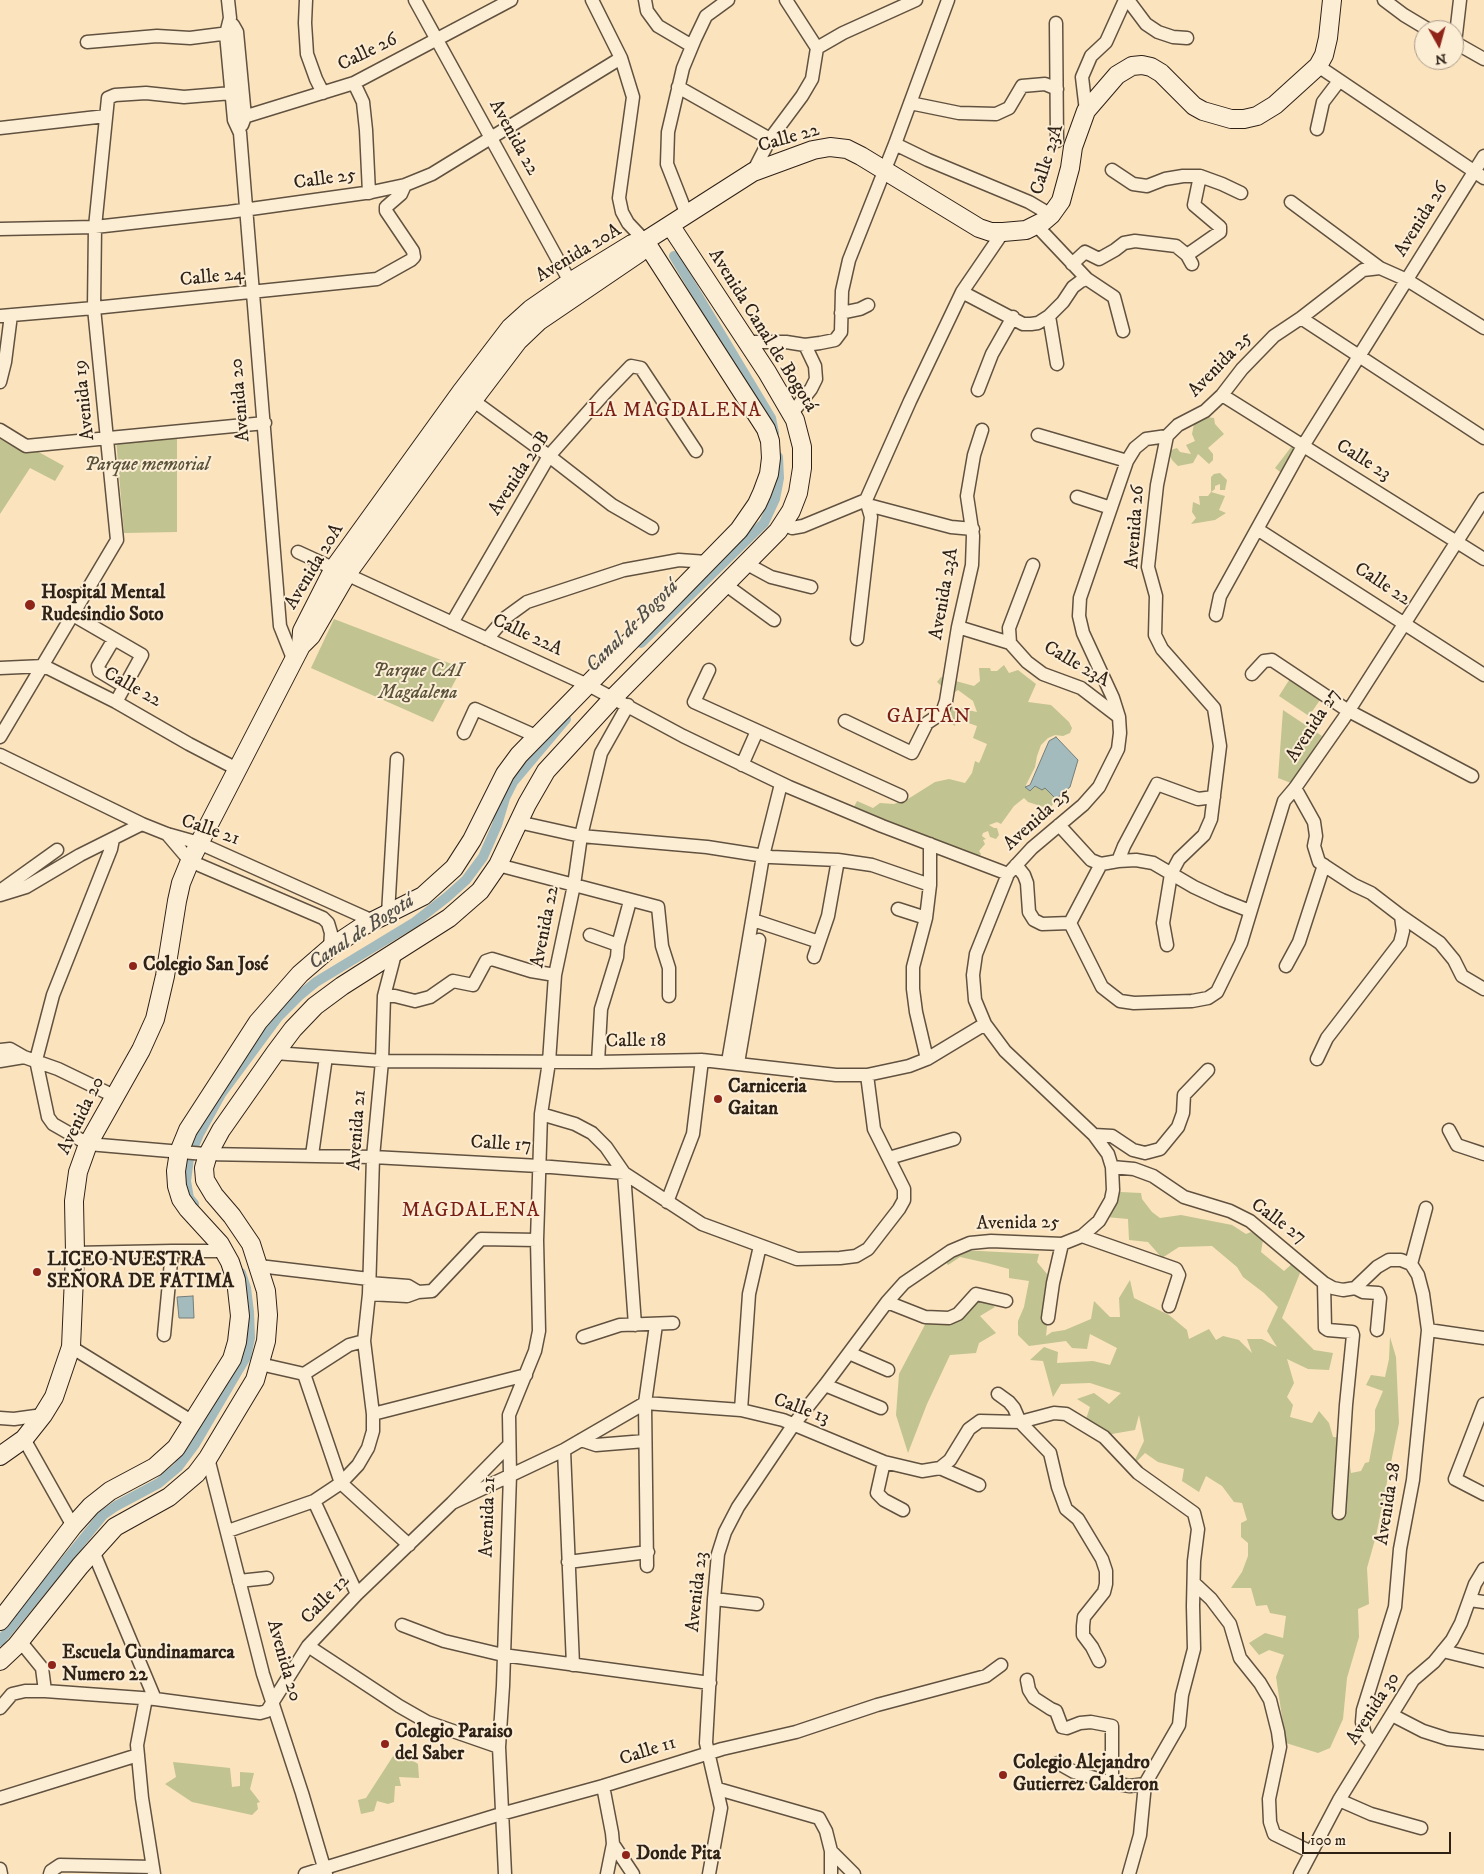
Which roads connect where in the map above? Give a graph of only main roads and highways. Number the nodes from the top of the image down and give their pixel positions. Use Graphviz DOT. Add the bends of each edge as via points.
graph roads {
  1 [pos="1332,0"];
  2 [pos="670,225"];
  3 [pos="1003,232"];
  4 [pos="645,241"];
  5 [pos="190,861"];
  6 [pos="40,1419"];
  7 [pos="0,1443"];
  8 [pos="0,1456"];
  9 [pos="6,1609"];
  10 [pos="0,1621"];
  11 [pos="0,1661"];
  1 -- 3 [label="main road, Calle 23A" via="1328,38 1318,66 1257,116 1231,119 1203,111 1152,67 1132,66 1117,75 1086,111 1073,147 1062,201 1044,220 1018,232"];
  2 -- 3 [label="main road, Calle 22" via="754,172 830,147 847,150 885,169 979,228"];
  2 -- 4 [label="main road, Calle 22"];
  2 -- 11 [label="main road, Avenida Canal de Bogotá" via="792,414 800,437 802,468 795,500 783,524 747,564 546,771 498,865 480,890 462,908 315,1006 293,1029 221,1130 206,1154 204,1171 207,1184 246,1234 256,1254 266,1291 266,1341 250,1389 196,1474 169,1497 115,1527"];
  4 -- 5 [label="main road, Avenida 20A" via="639,253 574,289 518,341 467,396 341,571 311,636 298,653"];
  4 -- 9 [label="main road" via="766,429 770,441 770,467 762,493 746,522 590,686 519,755 454,868 423,896 330,948 286,988 258,1022 193,1121 181,1152 176,1179 181,1199 224,1251 233,1270 240,1316 234,1354 176,1448 162,1462 105,1494 72,1526"];
  5 -- 6 [label="main road, Avenida 20" via="177,901 155,1019 88,1144 78,1172 74,1201 71,1347 54,1397"];
  6 -- 7 [label="main road"];
  6 -- 8 [label="main road, Avenida 20" via="24,1438"];
  9 -- 10 [label="main road"];
}
